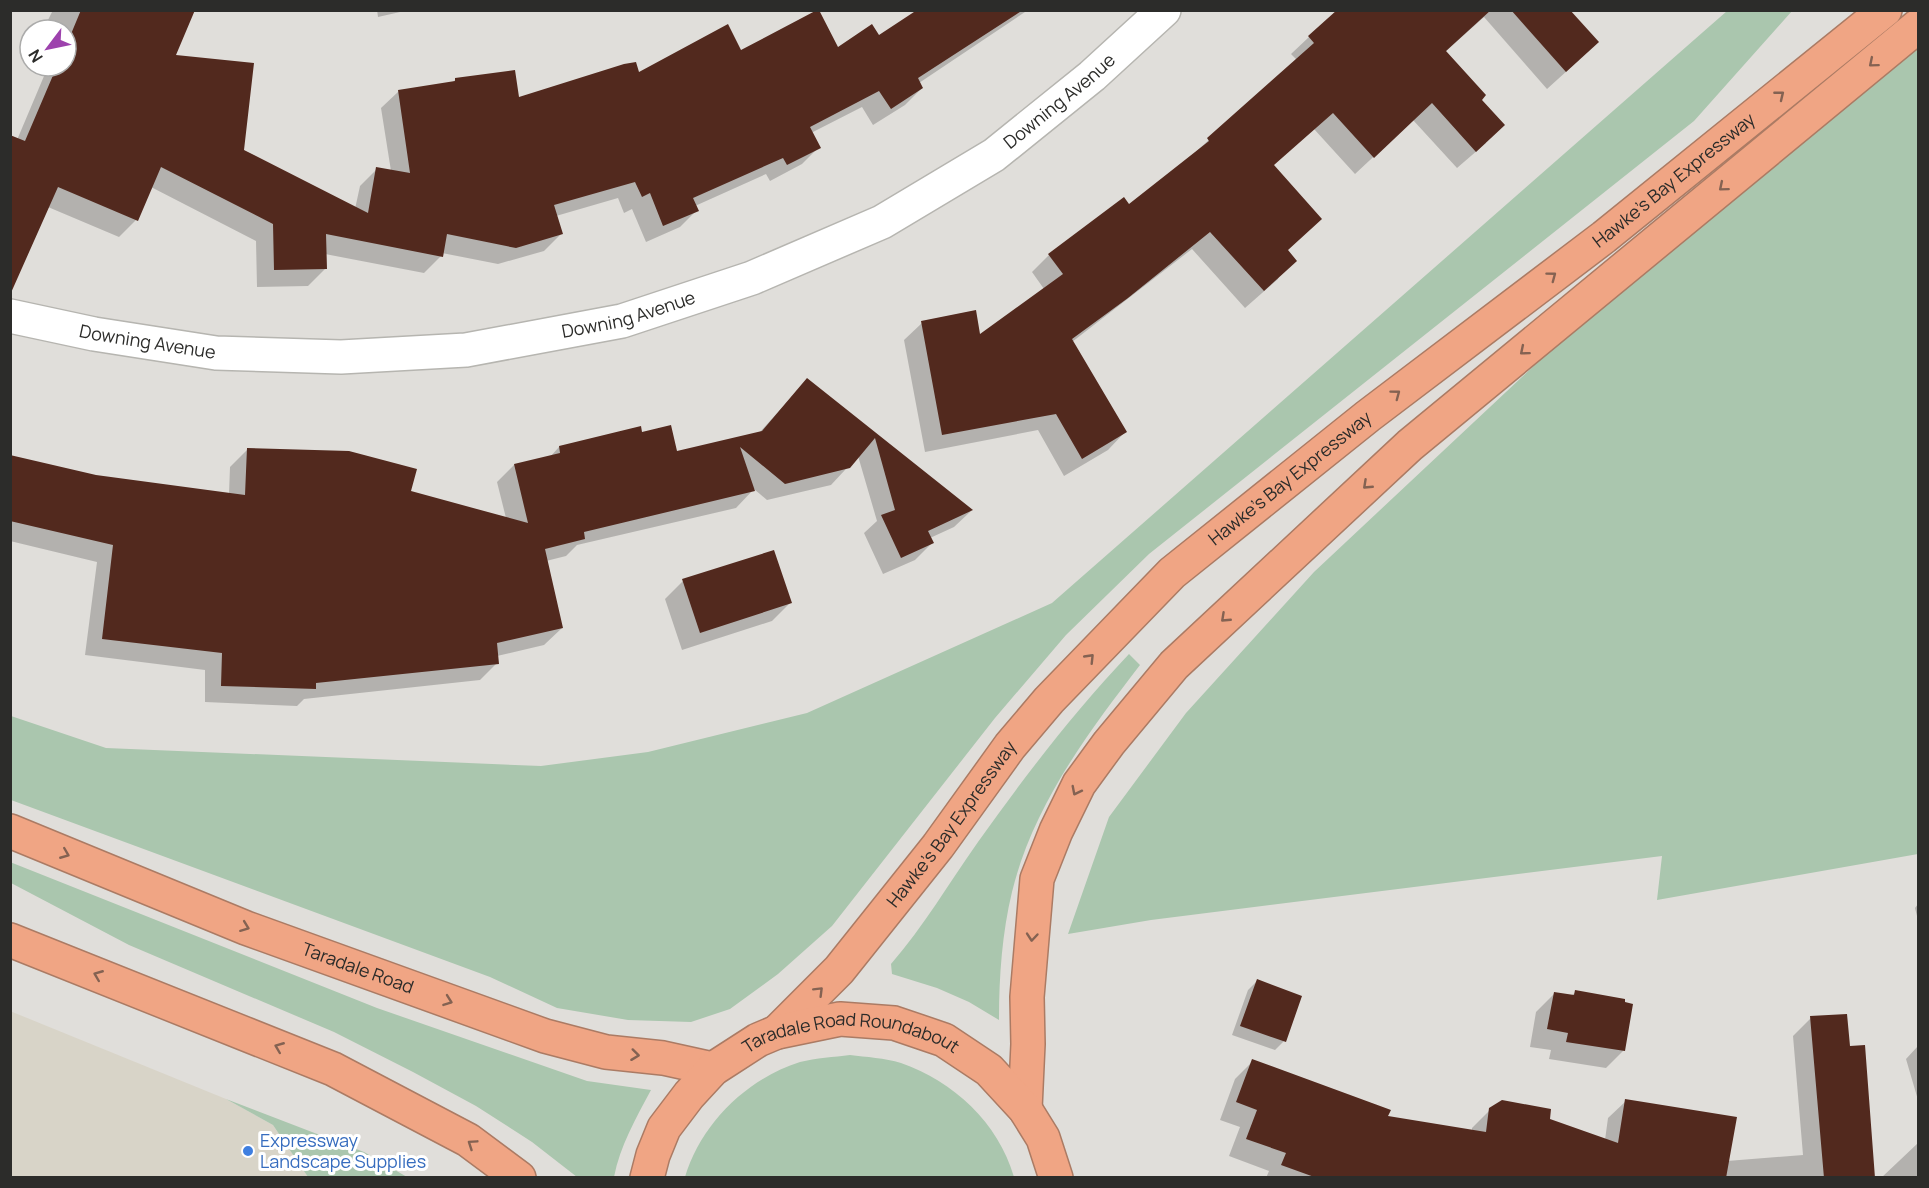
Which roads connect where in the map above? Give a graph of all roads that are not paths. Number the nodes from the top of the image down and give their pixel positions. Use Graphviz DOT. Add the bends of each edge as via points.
graph roads {
  1 [pos="1164,10"];
  2 [pos="1885,10"];
  3 [pos="1918,26"];
  4 [pos="10,316"];
  5 [pos="10,831"];
  6 [pos="10,940"];
  7 [pos="777,1032"];
  8 [pos="713,1069"];
  9 [pos="1025,1109"];
  10 [pos="519,1178"];
  11 [pos="647,1178"];
  12 [pos="1056,1178"];
  1 -- 4 [label="street, Downing Avenue" via="1092,76 994,155 882,222 752,278 622,321 466,350 341,357 216,353"];
  7 -- 2 [label="highway, Hawke's Bay Expressway, one-way" via="839,970 938,846 1010,746 1172,573 1368,416 1613,230"];
  3 -- 9 [label="highway, Hawke's Bay Expressway, one-way" via="1410,445 1174,665 1109,743 1079,784 1037,879 1027,997"];
  5 -- 8 [label="highway, Taradale Road, one-way" via="246,928 544,1036 606,1052 663,1058"];
  10 -- 6 [label="highway, one-way" via="468,1140 333,1069"];
  7 -- 8 [label="highway, Taradale Road Roundabout"];
  7 -- 9 [label="highway, Taradale Road Roundabout" via="840,1019 894,1023 944,1040 989,1070"];
  8 -- 11 [label="highway, Taradale Road Roundabout" via="664,1128"];
  9 -- 12 [label="highway, Taradale Road Roundabout" via="1043,1138"];
}
